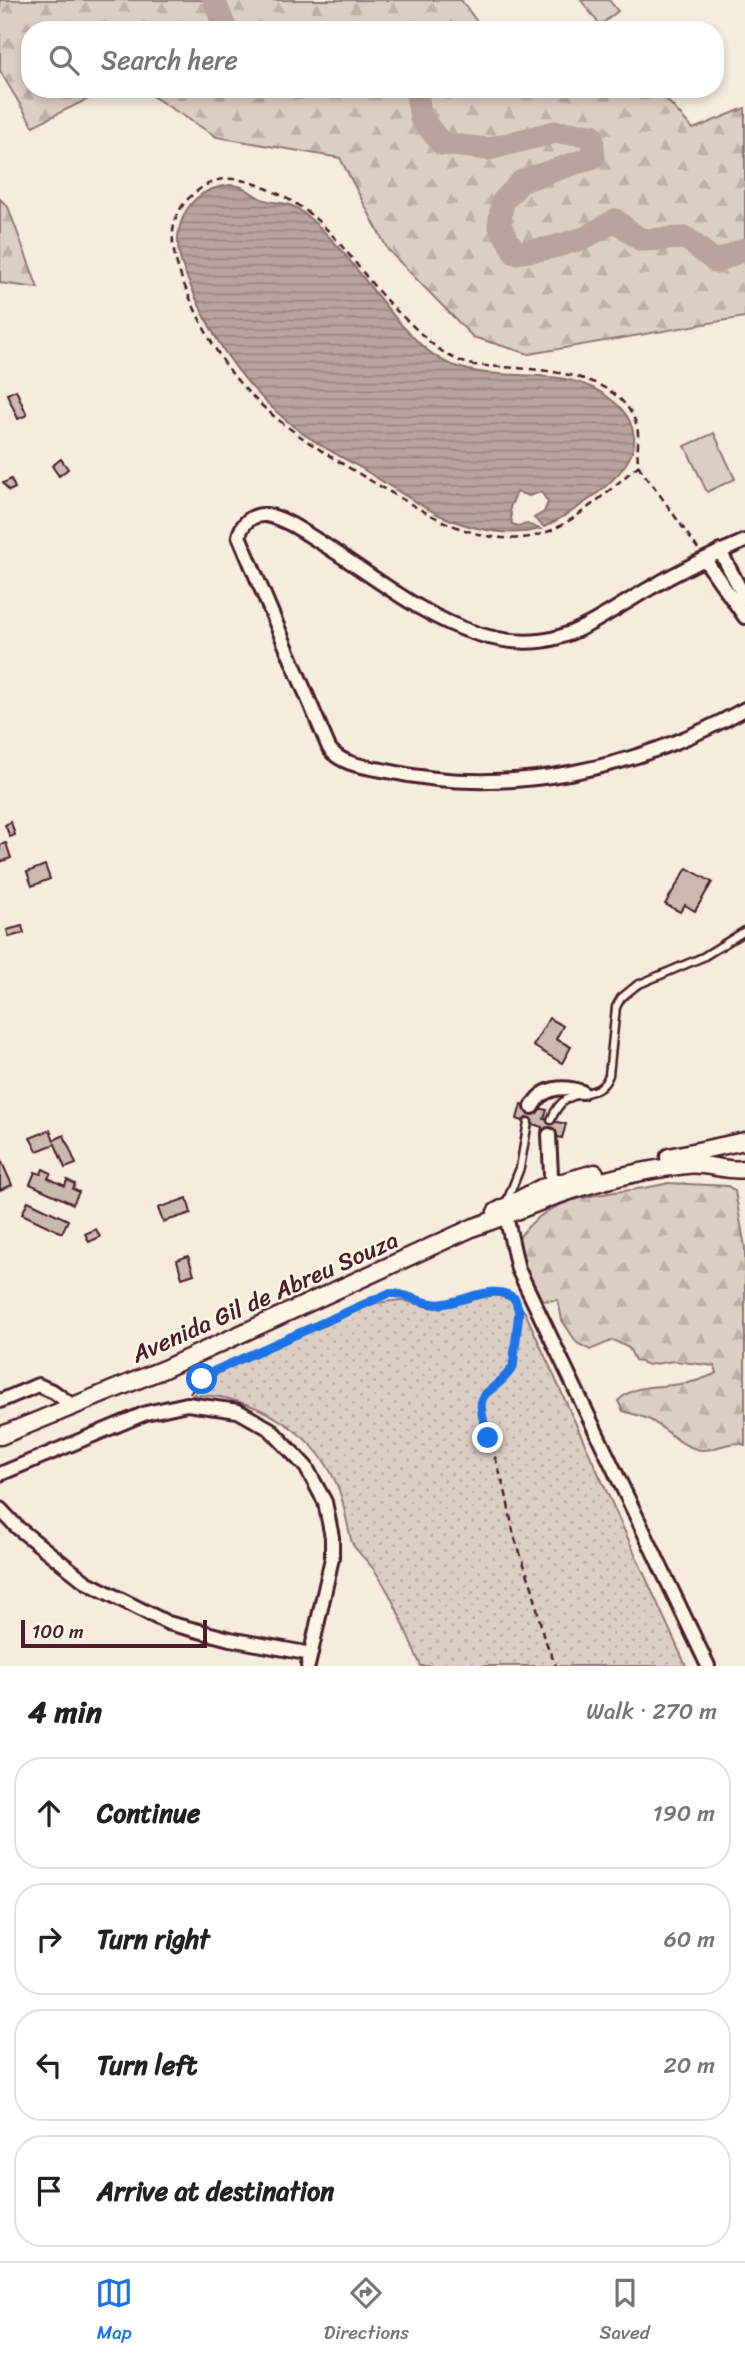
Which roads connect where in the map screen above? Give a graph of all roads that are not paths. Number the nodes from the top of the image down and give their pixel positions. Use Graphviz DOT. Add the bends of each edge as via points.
graph roads {
  1 [pos="745,541"];
  2 [pos="720,551"];
  3 [pos="705,560"];
  4 [pos="745,598"];
  5 [pos="745,617"];
  6 [pos="745,709"];
  7 [pos="745,931"];
  8 [pos="582,1092"];
  9 [pos="532,1107"];
  10 [pos="551,1121"];
  11 [pos="527,1122"];
  12 [pos="549,1135"];
  13 [pos="745,1142"];
  14 [pos="745,1168"];
  15 [pos="552,1191"];
  16 [pos="505,1212"];
  17 [pos="0,1401"];
  18 [pos="73,1406"];
  19 [pos="0,1436"];
  20 [pos="0,1474"];
  21 [pos="0,1509"];
  22 [pos="310,1660"];
  23 [pos="708,1666"];
  1 -- 2 [label="street"];
  2 -- 3 [label="street"];
  2 -- 4 [label="street"];
  3 -- 5 [label="street"];
  3 -- 6 [label="street" via="591,625 525,644 452,624 274,518 251,518 239,536 329,748 337,757 362,766 422,777 488,781 546,776 645,754"];
  7 -- 8 [label="lane" via="703,957 629,990 616,1007 605,1085 591,1093"];
  8 -- 9 [label="street" via="559,1087 542,1094"];
  8 -- 10 [label="lane" via="563,1102"];
  11 -- 16 [label="lane" via="520,1168"];
  12 -- 15 [label="street"];
  13 -- 15 [label="street, Avenida Gil de Abreu Souza" via="615,1168"];
  14 -- 15 [label="street, Avenida Gil de Abreu Souza" via="689,1164"];
  15 -- 16 [label="street, Avenida Gil de Abreu Souza"];
  16 -- 18 [label="street, Avenida Gil de Abreu Souza" via="164,1370"];
  16 -- 23 [label="street" via="518,1269"];
  17 -- 18 [label="street" via="38,1385"];
  18 -- 19 [label="street, Avenida Gil de Abreu Souza"];
  20 -- 22 [label="street" via="146,1413 187,1404 238,1411 270,1429 306,1468 325,1503 332,1536 332,1558"];
  21 -- 22 [label="street" via="86,1582 168,1623"];
}
